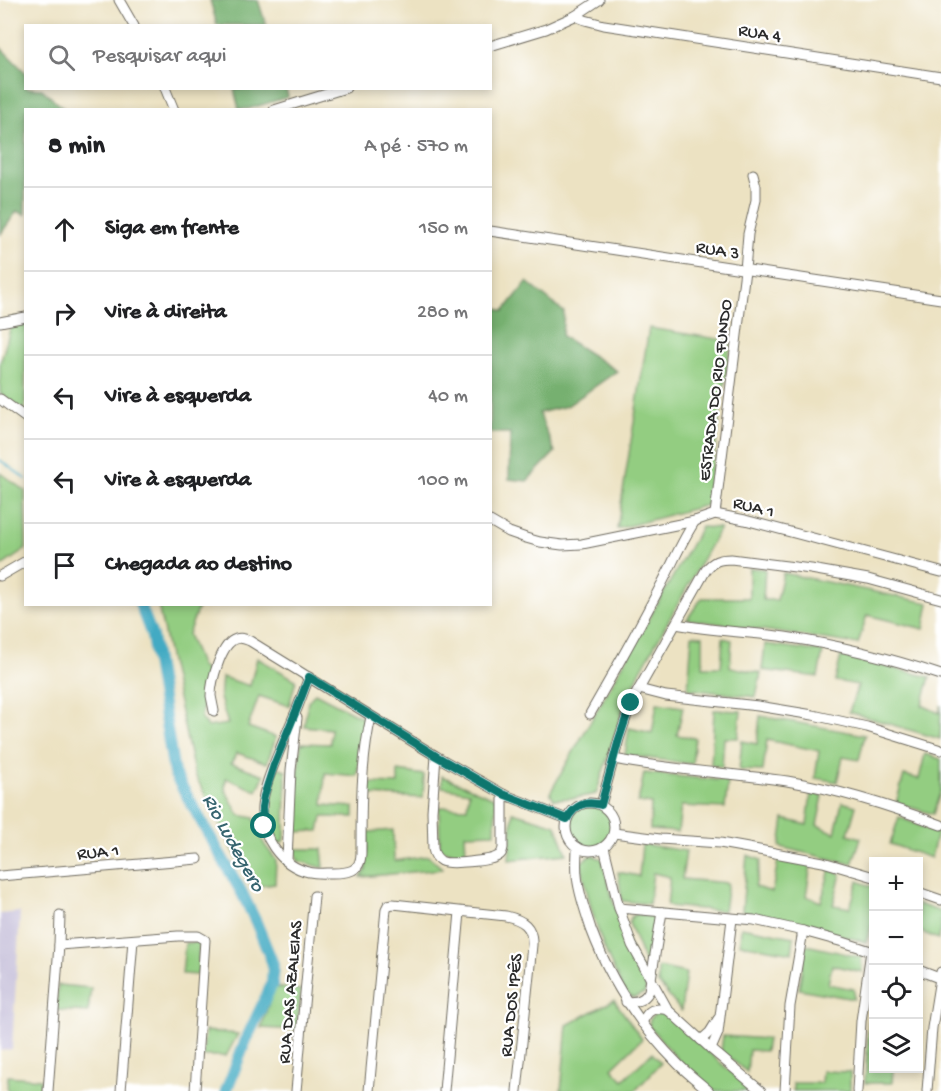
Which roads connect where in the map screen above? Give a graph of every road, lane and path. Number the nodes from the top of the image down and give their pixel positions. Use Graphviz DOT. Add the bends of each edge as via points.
graph roads {
  1 [pos="119,0"];
  2 [pos="599,0"];
  3 [pos="575,16"];
  4 [pos="133,24"];
  5 [pos="492,45"];
  6 [pos="941,77"];
  7 [pos="166,90"];
  8 [pos="339,90"];
  9 [pos="173,108"];
  10 [pos="281,108"];
  11 [pos="753,174"];
  12 [pos="492,231"];
  13 [pos="745,270"];
  14 [pos="941,299"];
  15 [pos="24,317"];
  16 [pos="0,322"];
  17 [pos="0,399"];
  18 [pos="24,417"];
  19 [pos="716,514"];
  20 [pos="492,521"];
  21 [pos="694,521"];
  22 [pos="24,562"];
  23 [pos="941,572"];
  24 [pos="0,576"];
  25 [pos="941,599"];
  26 [pos="676,624"];
  27 [pos="941,675"];
  28 [pos="309,677"];
  29 [pos="639,688"];
  30 [pos="298,706"];
  31 [pos="214,711"];
  32 [pos="590,714"];
  33 [pos="371,717"];
  34 [pos="941,750"];
  35 [pos="436,756"];
  36 [pos="614,759"];
  37 [pos="274,765"];
  38 [pos="291,770"];
  39 [pos="503,794"];
  40 [pos="601,805"];
  41 [pos="567,819"];
  42 [pos="941,825"];
  43 [pos="614,833"];
  44 [pos="288,842"];
  45 [pos="271,845"];
  46 [pos="604,847"];
  47 [pos="577,848"];
  48 [pos="198,859"];
  49 [pos="287,860"];
  50 [pos="869,875"];
  51 [pos="0,876"];
  52 [pos="923,894"];
  53 [pos="314,896"];
  54 [pos="941,900"];
  55 [pos="619,908"];
  56 [pos="460,912"];
  57 [pos="662,912"];
  58 [pos="60,915"];
  59 [pos="732,918"];
  60 [pos="803,931"];
  61 [pos="133,940"];
  62 [pos="59,945"];
  63 [pos="869,951"];
  64 [pos="870,965"];
  65 [pos="923,971"];
  66 [pos="940,975"];
  67 [pos="651,982"];
  68 [pos="626,1002"];
  69 [pos="668,1010"];
  70 [pos="719,1017"];
  71 [pos="642,1023"];
  72 [pos="701,1040"];
  73 [pos="711,1049"];
  74 [pos="785,1086"];
  75 [pos="48,1091"];
  76 [pos="121,1091"];
  77 [pos="195,1091"];
  78 [pos="296,1091"];
  79 [pos="369,1091"];
  80 [pos="444,1091"];
  81 [pos="517,1091"];
  82 [pos="709,1091"];
  83 [pos="761,1091"];
  84 [pos="778,1091"];
  85 [pos="856,1091"];
  86 [pos="927,1091"];
  1 -- 4 [label="street"];
  2 -- 3 [label="street"];
  3 -- 5 [label="street"];
  3 -- 6 [label="street, RUA 4" via="604,25"];
  7 -- 9 [label="street"];
  8 -- 10 [label="street"];
  11 -- 13 [label="street, ESTRADA DO RIO FUNDO" via="756,200"];
  12 -- 13 [label="street, RUA 3"];
  13 -- 14 [label="street, RUA 3"];
  13 -- 19 [label="street, ESTRADA DO RIO FUNDO"];
  15 -- 16 [label="street"];
  17 -- 18 [label="street"];
  19 -- 21 [label="street, RUA 1"];
  19 -- 23 [label="street, RUA 1"];
  20 -- 21 [label="street, RUA 1" via="540,543 562,545"];
  21 -- 32 [label="street"];
  22 -- 24 [label="street"];
  25 -- 26 [label="street" via="868,579 720,559 706,570"];
  26 -- 27 [label="street" via="832,645"];
  26 -- 29 [label="street"];
  28 -- 30 [label="street"];
  28 -- 31 [label="street" via="250,641 237,638 228,644 217,667 211,697"];
  28 -- 33 [label="street"];
  29 -- 34 [label="street" via="666,696 813,715"];
  29 -- 36 [label="street"];
  30 -- 37 [label="street"];
  30 -- 38 [label="street"];
  33 -- 35 [label="street"];
  33 -- 49 [label="street" via="362,784 360,863 346,873 322,874 303,871"];
  35 -- 39 [label="street"];
  35 -- 39 [label="street" via="433,849 441,861 454,863 501,854"];
  36 -- 40 [label="street"];
  36 -- 42 [label="street" via="820,788"];
  37 -- 38 [label="street" via="285,765"];
  37 -- 45 [label="street" via="262,807"];
  38 -- 44 [label="street"];
  39 -- 41 [label="street"];
  40 -- 41 [label="street" via="593,802 577,806"];
  40 -- 43 [label="street" via="613,817"];
  41 -- 47 [label="street" via="567,835"];
  43 -- 46 [label="street"];
  43 -- 50 [label="street" via="720,843"];
  44 -- 45 [label="street" via="281,848"];
  44 -- 49 [label="street"];
  45 -- 49 [label="street"];
  46 -- 47 [label="street" via="591,851"];
  46 -- 55 [label="street"];
  47 -- 68 [label="street" via="577,876 586,914 600,953"];
  48 -- 51 [label="street, RUA 1"];
  52 -- 54 [label="street"];
  53 -- 78 [label="street, RUA DAS AZALEIAS"];
  55 -- 57 [label="street"];
  55 -- 67 [label="street"];
  56 -- 79 [label="street, RUA DOS IPÊS" via="387,906"];
  56 -- 80 [label="street"];
  56 -- 81 [label="street, RUA DOS IPÊS" via="513,917 526,925 532,935"];
  57 -- 59 [label="street"];
  57 -- 67 [label="street"];
  58 -- 62 [label="street"];
  59 -- 60 [label="street"];
  59 -- 70 [label="street"];
  60 -- 63 [label="street"];
  60 -- 74 [label="street" via="790,1006"];
  61 -- 62 [label="street"];
  61 -- 76 [label="street"];
  61 -- 77 [label="street" via="192,935 206,939"];
  62 -- 75 [label="street"];
  64 -- 85 [label="street"];
  65 -- 66 [label="street"];
  66 -- 86 [label="street"];
  67 -- 68 [label="street" via="647,996"];
  67 -- 69 [label="street"];
  68 -- 71 [label="street"];
  69 -- 71 [label="street" via="651,1010"];
  69 -- 72 [label="street"];
  70 -- 72 [label="street"];
  70 -- 73 [label="street"];
  71 -- 82 [label="street" via="678,1064"];
  72 -- 73 [label="street"];
  73 -- 83 [label="street"];
  74 -- 84 [label="street"];
}
